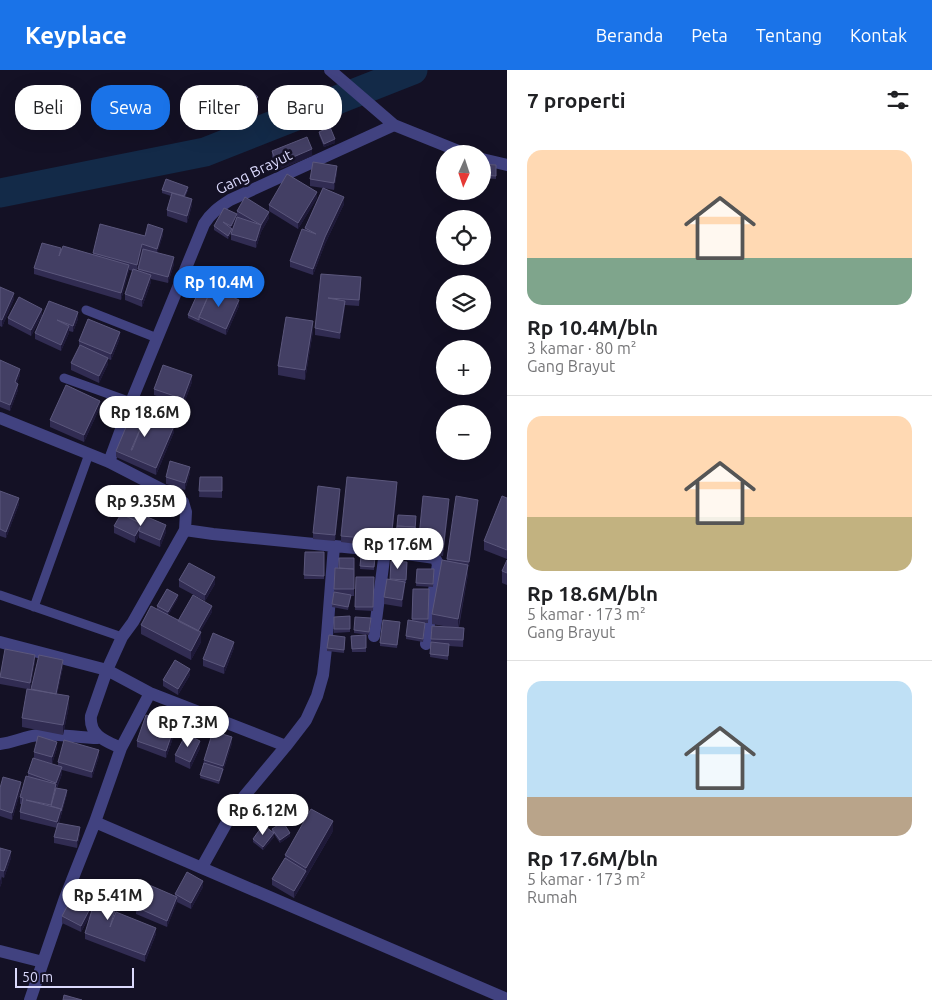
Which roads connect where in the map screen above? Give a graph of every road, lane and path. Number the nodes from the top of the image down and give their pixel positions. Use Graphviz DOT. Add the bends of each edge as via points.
graph roads {
  1 [pos="330,70"];
  2 [pos="394,125"];
  3 [pos="444,145"];
  4 [pos="491,161"];
  5 [pos="507,165"];
  6 [pos="86,310"];
  7 [pos="157,338"];
  8 [pos="64,378"];
  9 [pos="131,402"];
  10 [pos="0,418"];
  11 [pos="88,454"];
  12 [pos="109,462"];
  13 [pos="185,530"];
  14 [pos="334,546"];
  15 [pos="385,551"];
  16 [pos="0,595"];
  17 [pos="34,606"];
  18 [pos="374,636"];
  19 [pos="122,637"];
  20 [pos="0,642"];
  21 [pos="426,644"];
  22 [pos="106,670"];
  23 [pos="150,693"];
  24 [pos="98,738"];
  25 [pos="0,744"];
  26 [pos="286,746"];
  27 [pos="120,748"];
  28 [pos="95,822"];
  29 [pos="202,867"];
  30 [pos="0,952"];
  31 [pos="43,962"];
  32 [pos="507,999"];
  33 [pos="30,1000"];
  1 -- 2 [label="street"];
  2 -- 3 [label="street"];
  2 -- 7 [label="street, Gang Brayut" via="218,208 204,224"];
  4 -- 5 [label="street"];
  6 -- 7 [label="lane"];
  7 -- 9 [label="street, Gang Brayut"];
  8 -- 9 [label="lane"];
  9 -- 12 [label="street, Gang Brayut"];
  10 -- 11 [label="street"];
  11 -- 12 [label="street"];
  11 -- 17 [label="lane"];
  12 -- 13 [label="street" via="183,502"];
  13 -- 14 [label="street"];
  13 -- 19 [label="street"];
  14 -- 15 [label="street"];
  14 -- 26 [label="street" via="323,675 306,720"];
  15 -- 18 [label="street"];
  15 -- 21 [label="street" via="437,561"];
  16 -- 17 [label="lane"];
  17 -- 19 [label="lane"];
  19 -- 22 [label="street"];
  20 -- 22 [label="street"];
  22 -- 23 [label="street"];
  22 -- 24 [label="street" via="90,724"];
  23 -- 26 [label="street"];
  23 -- 27 [label="street"];
  24 -- 25 [label="street" via="43,735"];
  24 -- 27 [label="street"];
  26 -- 29 [label="street" via="236,806"];
  27 -- 28 [label="street"];
  28 -- 29 [label="street"];
  28 -- 31 [label="street"];
  29 -- 32 [label="street"];
  30 -- 31 [label="street"];
  31 -- 33 [label="street"];
}
